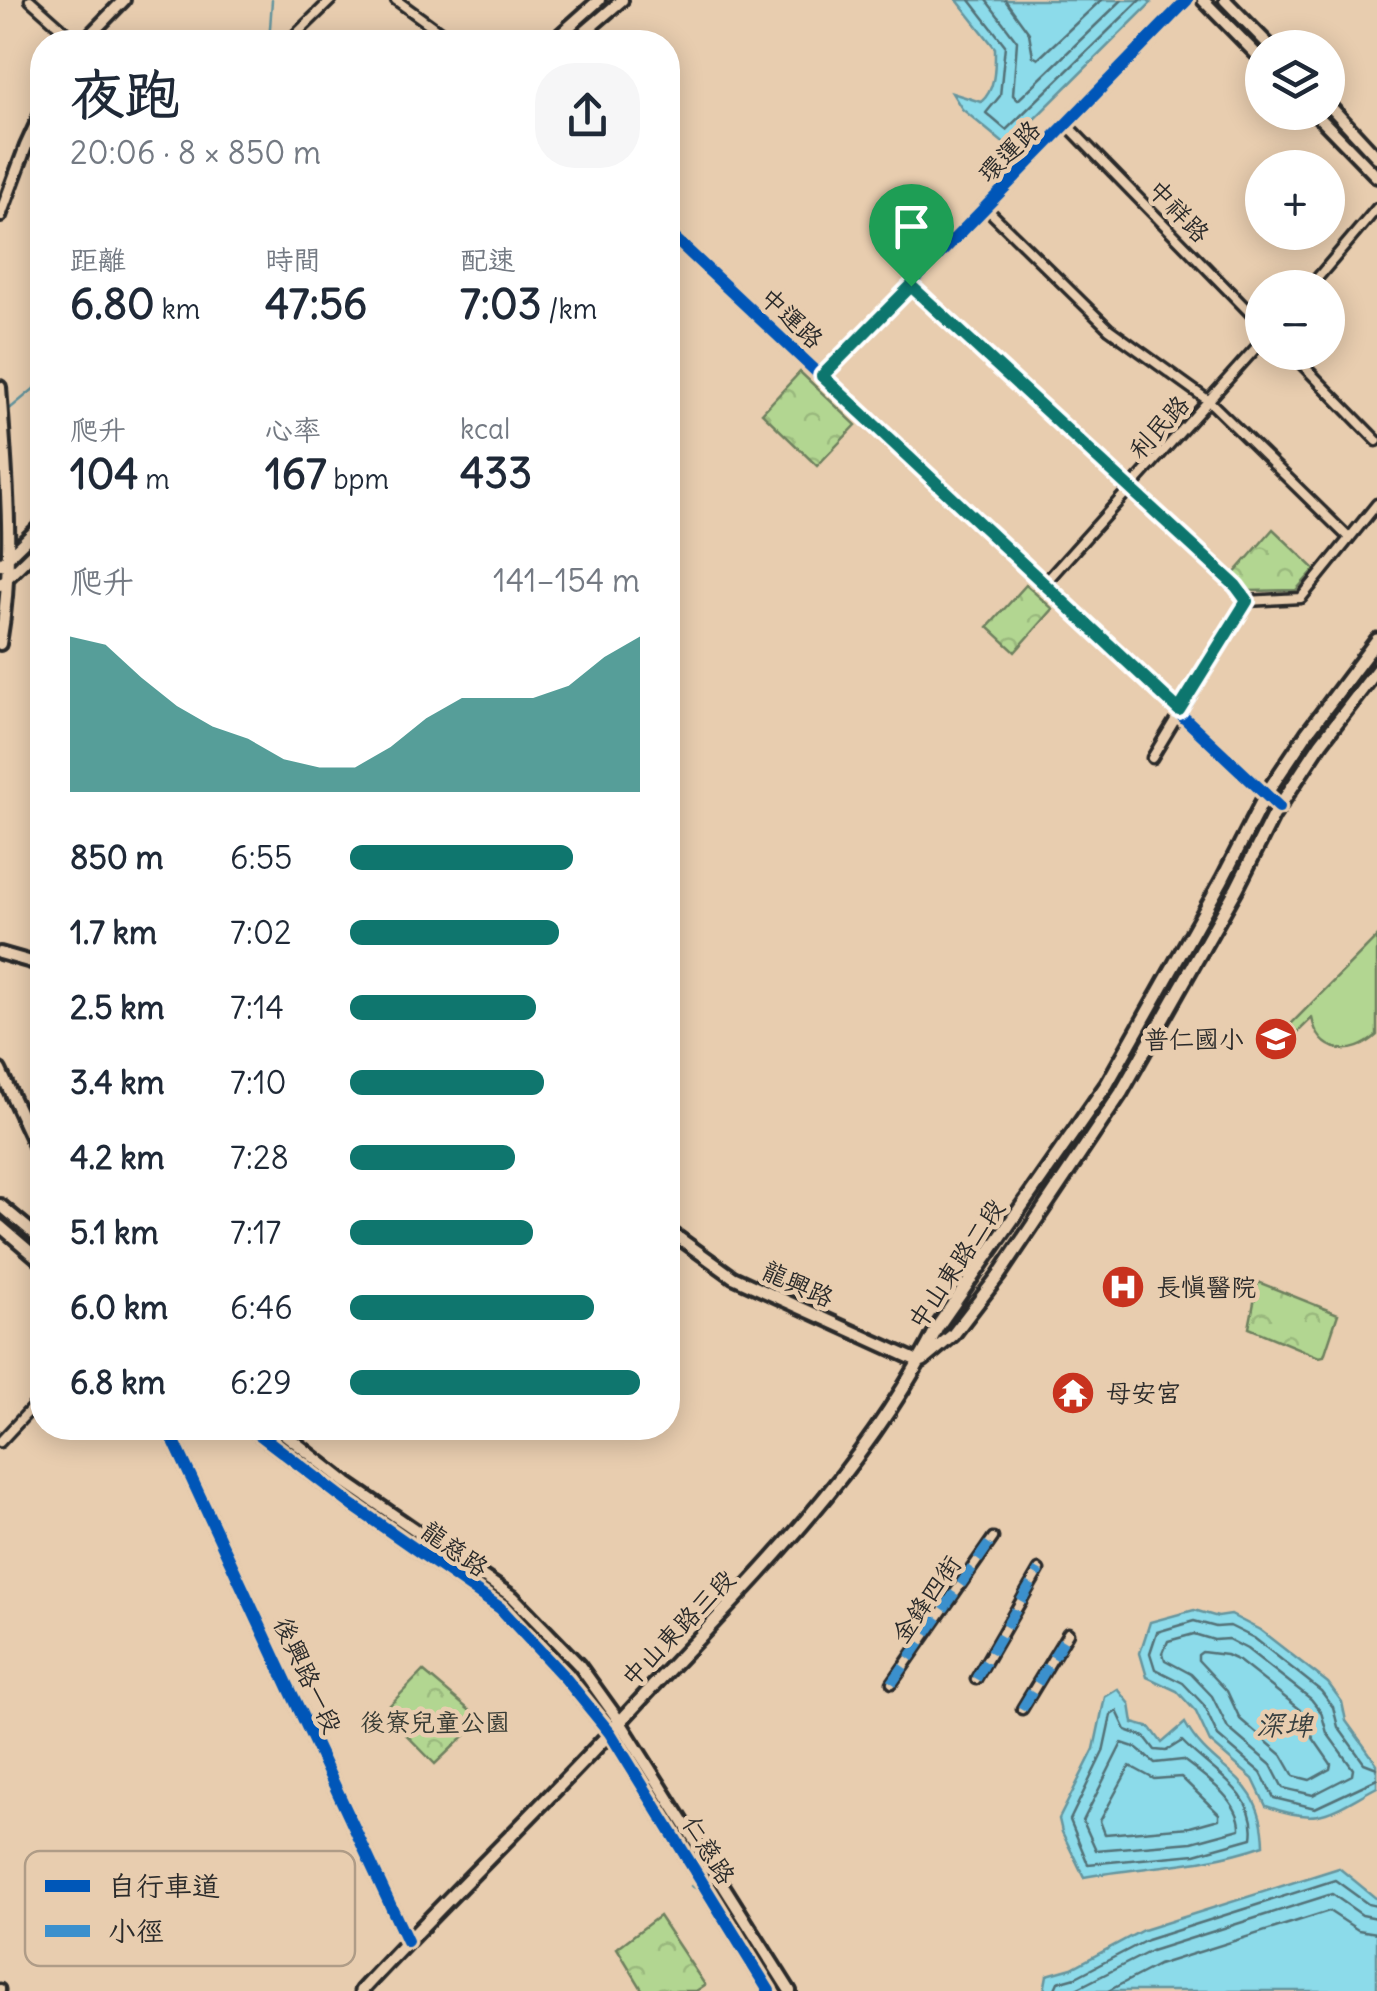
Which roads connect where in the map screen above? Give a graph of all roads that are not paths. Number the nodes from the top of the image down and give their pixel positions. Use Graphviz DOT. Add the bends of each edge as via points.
graph roads {
  1 [pos="30,0"];
  2 [pos="124,0"];
  3 [pos="330,0"];
  4 [pos="396,0"];
  5 [pos="599,0"];
  6 [pos="622,0"];
  7 [pos="1186,0"];
  8 [pos="1203,0"];
  9 [pos="1226,0"];
  10 [pos="66,30"];
  11 [pos="93,30"];
  12 [pos="300,30"];
  13 [pos="437,30"];
  14 [pos="565,30"];
  15 [pos="587,30"];
  16 [pos="1255,30"];
  17 [pos="1245,43"];
  18 [pos="1345,122"];
  19 [pos="1067,125"];
  20 [pos="1331,130"];
  21 [pos="30,141"];
  22 [pos="1377,156"];
  23 [pos="1377,177"];
  24 [pos="985,207"];
  25 [pos="1377,208"];
  26 [pos="0,216"];
  27 [pos="680,243"];
  28 [pos="1324,270"];
  29 [pos="911,286"];
  30 [pos="1245,307"];
  31 [pos="1245,361"];
  32 [pos="1308,370"];
  33 [pos="822,376"];
  34 [pos="0,387"];
  35 [pos="1210,401"];
  36 [pos="1377,441"];
  37 [pos="1129,490"];
  38 [pos="1377,504"];
  39 [pos="30,536"];
  40 [pos="1349,538"];
  41 [pos="30,556"];
  42 [pos="4,561"];
  43 [pos="4,581"];
  44 [pos="1044,584"];
  45 [pos="1247,601"];
  46 [pos="1377,640"];
  47 [pos="0,644"];
  48 [pos="1377,670"];
  49 [pos="1179,710"];
  50 [pos="1152,758"];
  51 [pos="1266,794"];
  52 [pos="1279,807"];
  53 [pos="0,953"];
  54 [pos="30,962"];
  55 [pos="0,1070"];
  56 [pos="30,1135"];
  57 [pos="0,1205"];
  58 [pos="0,1226"];
  59 [pos="30,1230"];
  60 [pos="680,1239"];
  61 [pos="30,1252"];
  62 [pos="920,1362"];
  63 [pos="30,1410"];
  64 [pos="174,1440"];
  65 [pos="267,1440"];
  66 [pos="292,1440"];
  67 [pos="0,1442"];
  68 [pos="994,1538"];
  69 [pos="467,1562"];
  70 [pos="1039,1570"];
  71 [pos="455,1577"];
  72 [pos="1068,1633"];
  73 [pos="976,1679"];
  74 [pos="892,1683"];
  75 [pos="1022,1709"];
  76 [pos="620,1722"];
  77 [pos="610,1733"];
  78 [pos="712,1864"];
  79 [pos="698,1875"];
  80 [pos="407,1941"];
  81 [pos="362,1991"];
  82 [pos="769,1991"];
  83 [pos="790,1991"];
  1 -- 10 [label="street"];
  2 -- 11 [label="street"];
  3 -- 12 [label="street"];
  4 -- 13 [label="street"];
  5 -- 14 [label="street"];
  6 -- 15 [label="street"];
  7 -- 19 [label="street, 環運路"];
  8 -- 17 [label="street"];
  9 -- 16 [label="street"];
  18 -- 22 [label="street"];
  19 -- 24 [label="street, 環運路"];
  19 -- 30 [label="street, 中祥路"];
  20 -- 23 [label="street"];
  21 -- 26 [label="street"];
  24 -- 29 [label="street, 環運路"];
  24 -- 35 [label="street" via="1109,329"];
  25 -- 28 [label="street"];
  27 -- 33 [label="street, 中運路"];
  29 -- 33 [label="street, 環運路"];
  29 -- 37 [label="street"];
  31 -- 35 [label="street, 利民路"];
  32 -- 36 [label="street"];
  33 -- 44 [label="street, 中運路"];
  34 -- 42 [label="street"];
  35 -- 37 [label="street, 利民路"];
  35 -- 40 [label="street"];
  37 -- 44 [label="street, 利民路"];
  37 -- 45 [label="street"];
  38 -- 40 [label="street"];
  39 -- 42 [label="street"];
  40 -- 45 [label="street" via="1301,598"];
  41 -- 43 [label="street"];
  42 -- 43 [label="street"];
  43 -- 47 [label="street"];
  44 -- 49 [label="street, 中運路"];
  45 -- 49 [label="street"];
  46 -- 51 [label="main road, 中山東路二段"];
  48 -- 52 [label="main road, 中山東路二段"];
  49 -- 50 [label="street"];
  49 -- 51 [label="street, 中運路"];
  51 -- 52 [label="street, 中運路"];
  51 -- 62 [label="main road, 中山東路二段" via="1107,1084 938,1326"];
  52 -- 62 [label="main road, 中山東路二段" via="1121,1093 999,1275 953,1334"];
  53 -- 54 [label="street"];
  55 -- 56 [label="street"];
  57 -- 59 [label="street"];
  58 -- 61 [label="street"];
  60 -- 62 [label="street, 龍興路" via="733,1277"];
  62 -- 76 [label="main road, 中山東路三段" via="797,1534"];
  63 -- 67 [label="street"];
  64 -- 80 [label="street, 後興路一段"];
  65 -- 71 [label="street, 龍慈路"];
  66 -- 69 [label="street, 龍慈路"];
  68 -- 74 [label="street, 金鋒四街"];
  69 -- 71 [label="street"];
  69 -- 76 [label="street, 龍慈路" via="514,1597 579,1665"];
  70 -- 73 [label="street"];
  71 -- 77 [label="street, 龍慈路" via="500,1608"];
  72 -- 75 [label="street"];
  76 -- 77 [label="main road, 中山東路三段"];
  76 -- 78 [label="street, 仁慈路"];
  77 -- 79 [label="street, 仁慈路"];
  77 -- 80 [label="main road, 中山東路三段"];
  78 -- 79 [label="street"];
  78 -- 83 [label="street, 仁慈路"];
  79 -- 82 [label="street, 仁慈路"];
  80 -- 81 [label="main road, 中山東路三段"];
}
